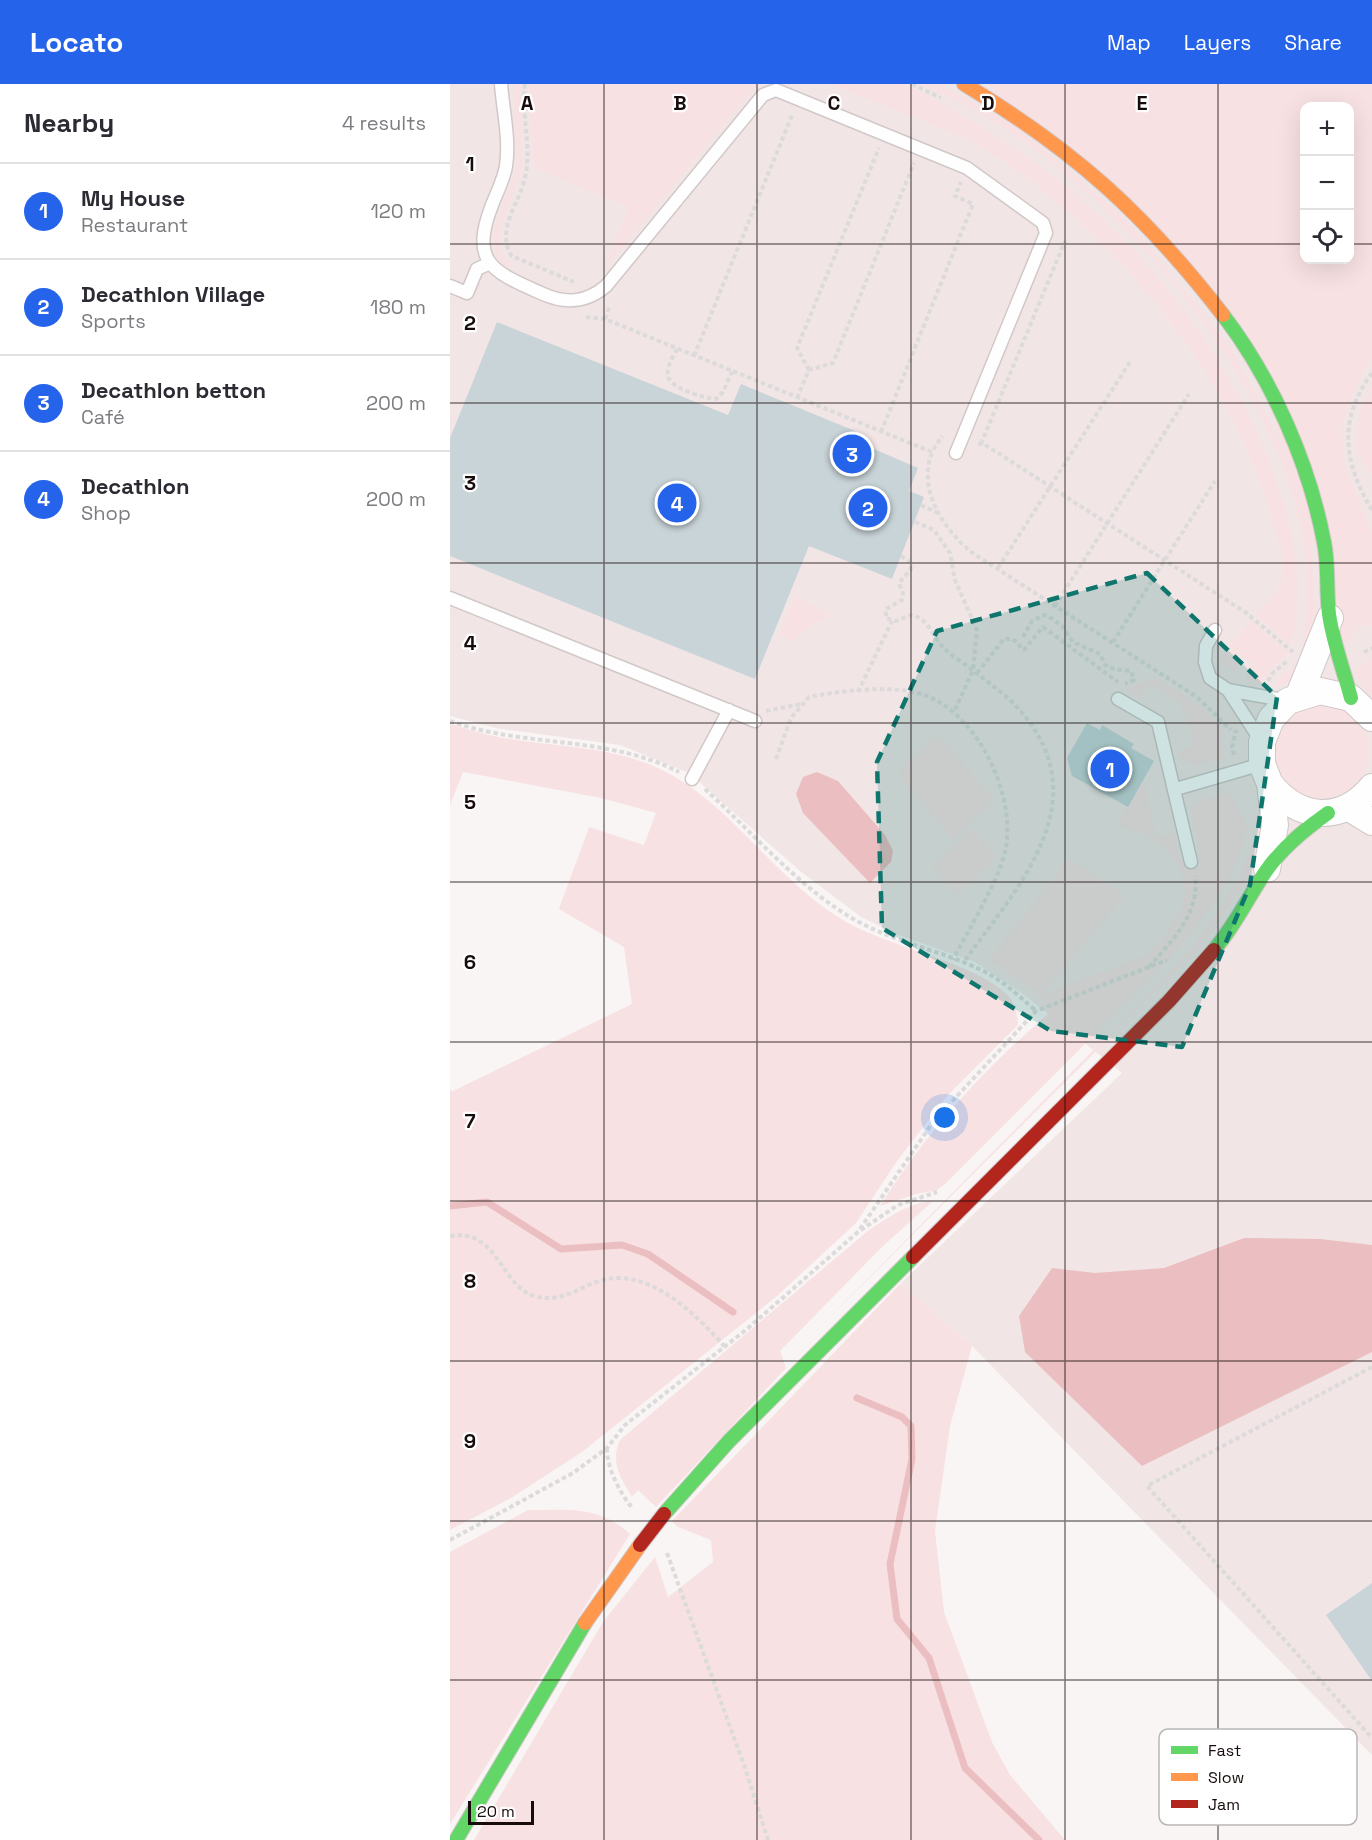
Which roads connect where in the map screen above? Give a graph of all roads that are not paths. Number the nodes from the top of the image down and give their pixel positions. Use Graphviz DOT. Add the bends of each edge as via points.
graph roads {
  1 [pos="501,84"];
  2 [pos="964,84"];
  3 [pos="490,263"];
  4 [pos="450,286"];
  5 [pos="958,449"];
  6 [pos="450,598"];
  7 [pos="1330,618"];
  8 [pos="1215,630"];
  9 [pos="1228,690"];
  10 [pos="1294,698"];
  11 [pos="1118,699"];
  12 [pos="1365,709"];
  13 [pos="729,710"];
  14 [pos="755,721"];
  15 [pos="1265,764"];
  16 [pos="692,779"];
  17 [pos="1372,788"];
  18 [pos="1176,789"];
  19 [pos="1338,810"];
  20 [pos="1372,822"];
  21 [pos="1191,862"];
  22 [pos="1267,869"];
  23 [pos="456,1840"];
  1 -- 3 [label="lane" via="507,158 482,236"];
  2 -- 7 [label="street" via="1016,113 1079,160 1171,251 1231,328 1272,394 1305,471 1324,542"];
  3 -- 4 [label="lane" via="477,269 467,293"];
  3 -- 5 [label="lane" via="500,275 552,298 580,301 597,294 763,95 776,90 799,99 967,168 1047,229"];
  6 -- 13 [label="lane"];
  7 -- 10 [label="street"];
  7 -- 12 [label="street"];
  8 -- 9 [label="lane" via="1206,646 1205,662 1210,678"];
  9 -- 10 [label="lane"];
  9 -- 15 [label="lane"];
  10 -- 12 [label="street" via="1320,691"];
  10 -- 15 [label="street" via="1271,719"];
  11 -- 18 [label="lane" via="1158,722"];
  13 -- 14 [label="lane"];
  13 -- 16 [label="lane"];
  15 -- 18 [label="lane"];
  15 -- 19 [label="street" via="1281,797 1295,807 1311,812"];
  15 -- 22 [label="street" via="1275,825"];
  17 -- 19 [label="street" via="1363,798"];
  18 -- 21 [label="lane"];
  19 -- 20 [label="street"];
  19 -- 22 [label="street" via="1305,829"];
  22 -- 23 [label="street, bridge" via="1226,936 1169,1001 729,1440 664,1514 587,1619"];
}
